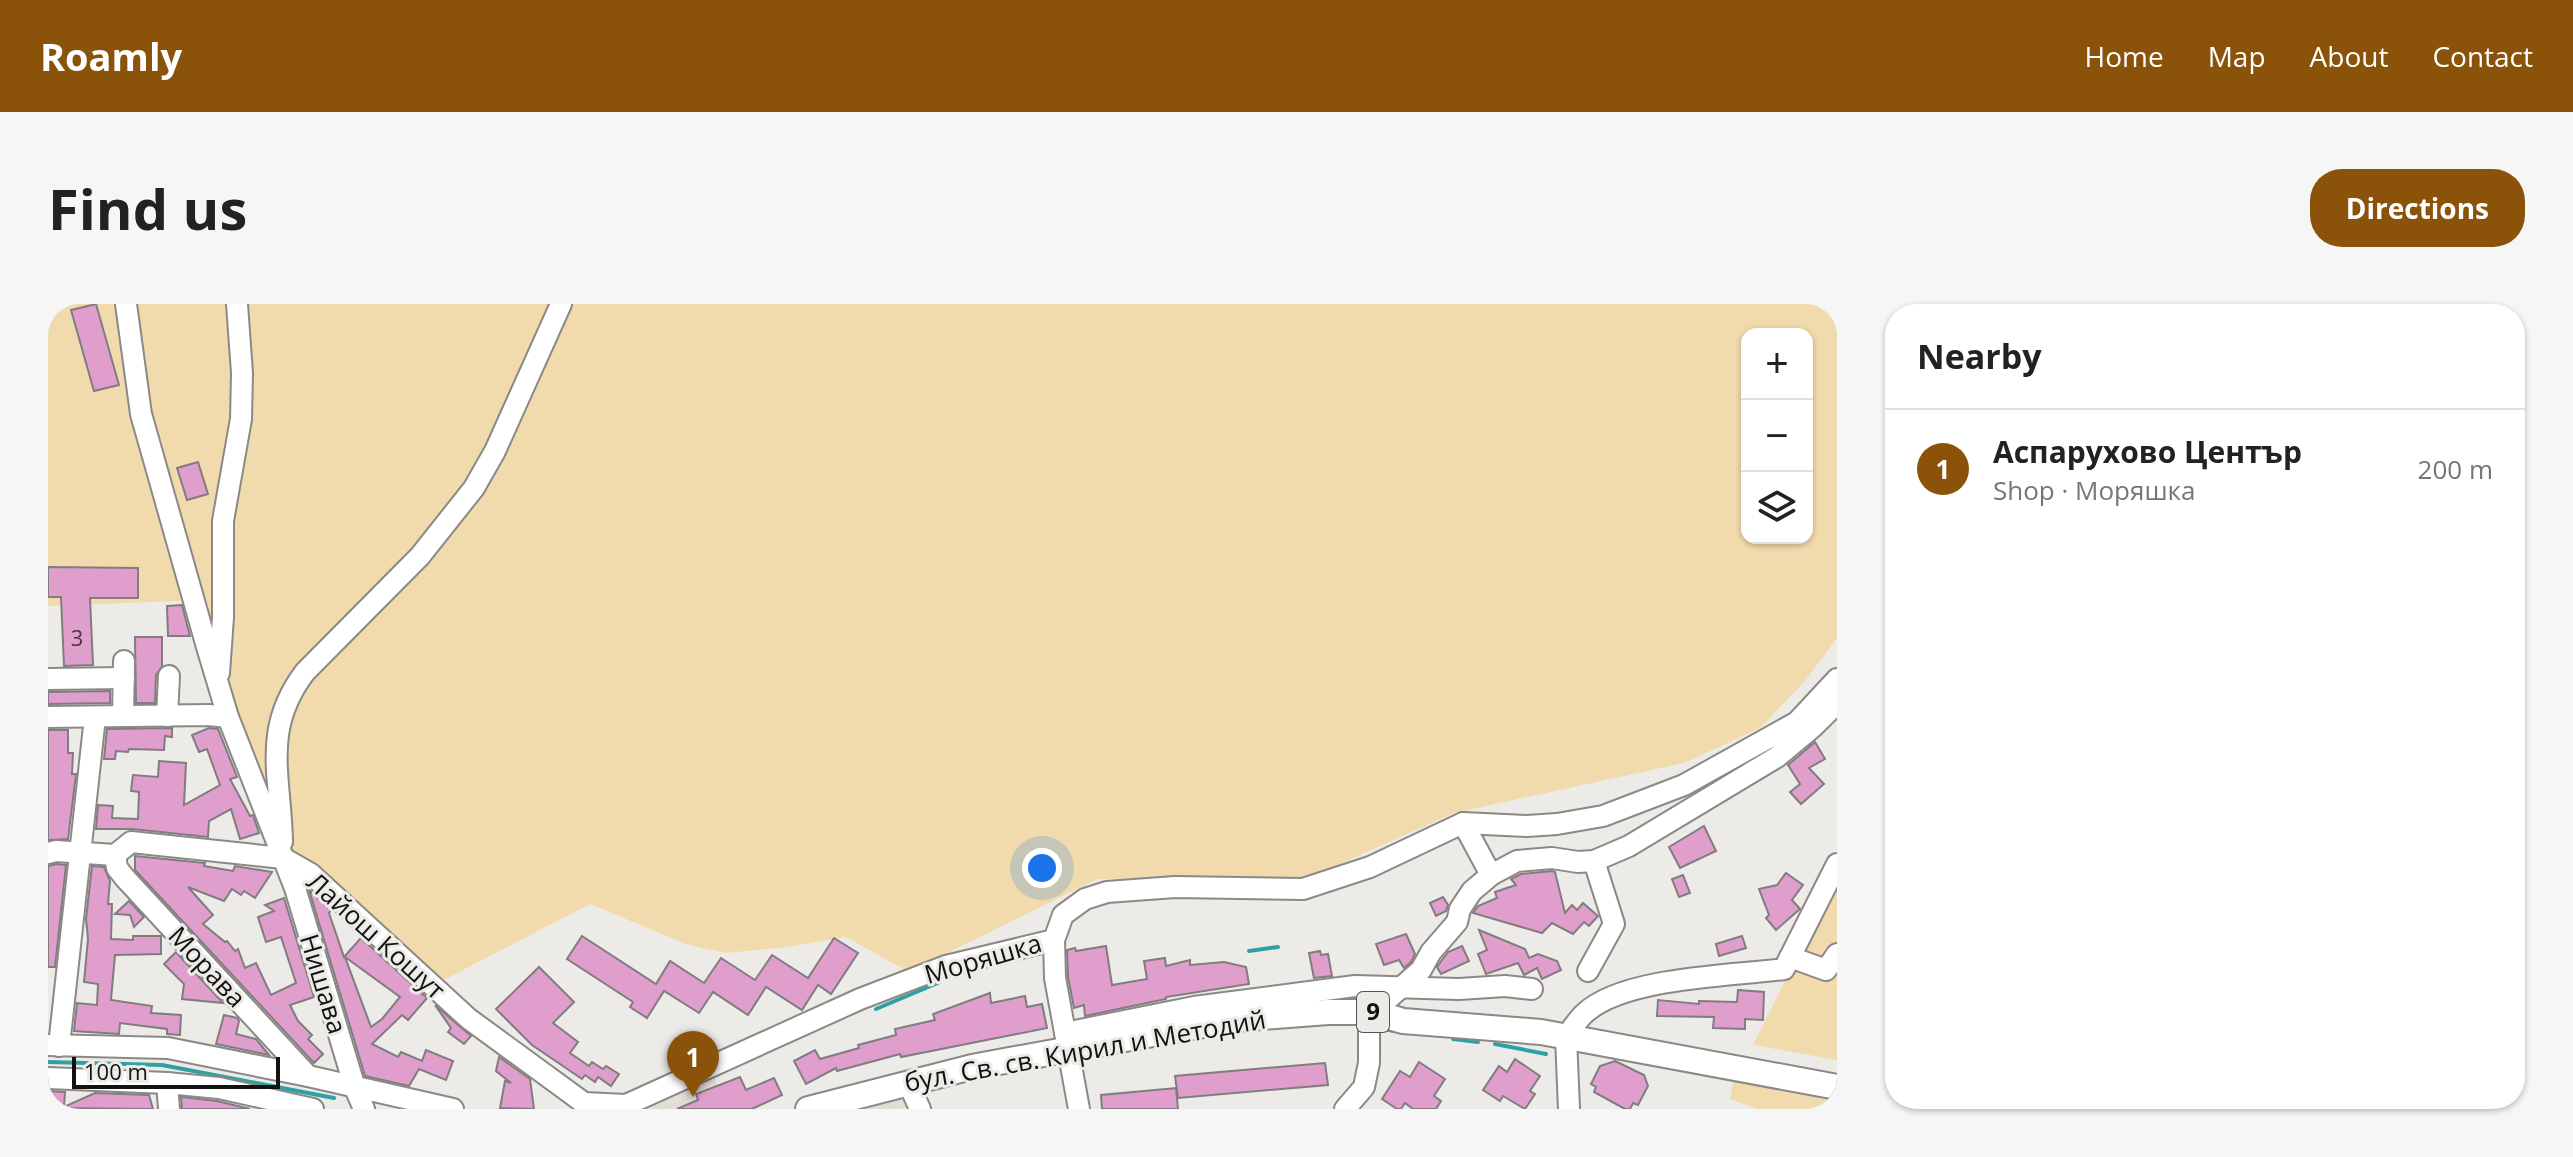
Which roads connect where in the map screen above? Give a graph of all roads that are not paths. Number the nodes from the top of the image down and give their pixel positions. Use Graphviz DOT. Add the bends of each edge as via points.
graph roads {
  1 [pos="126,304"];
  2 [pos="237,304"];
  3 [pos="561,304"];
  4 [pos="169,676"];
  5 [pos="48,679"];
  6 [pos="1837,679"];
  7 [pos="219,685"];
  8 [pos="1837,703"];
  9 [pos="123,716"];
  10 [pos="167,716"];
  11 [pos="48,717"];
  12 [pos="95,717"];
  13 [pos="228,717"];
  14 [pos="1463,823"];
  15 [pos="80,852"];
  16 [pos="48,853"];
  17 [pos="115,855"];
  18 [pos="283,858"];
  19 [pos="1594,861"];
  20 [pos="1837,864"];
  21 [pos="1491,875"];
  22 [pos="1054,940"];
  23 [pos="1790,957"];
  24 [pos="1833,966"];
  25 [pos="1588,971"];
  26 [pos="1401,987"];
  27 [pos="1532,989"];
  28 [pos="1373,1012"];
  29 [pos="1066,1041"];
  30 [pos="53,1046"];
  31 [pos="1566,1049"];
  32 [pos="308,1076"];
  33 [pos="48,1078"];
  34 [pos="908,1082"];
  35 [pos="167,1083"];
  36 [pos="1837,1087"];
  37 [pos="355,1088"];
  38 [pos="584,1103"];
  39 [pos="627,1107"];
  40 [pos="169,1109"];
  41 [pos="313,1109"];
  42 [pos="364,1109"];
  43 [pos="453,1109"];
  44 [pos="563,1109"];
  45 [pos="808,1109"];
  46 [pos="920,1109"];
  47 [pos="1079,1109"];
  48 [pos="1345,1109"];
  49 [pos="1569,1109"];
  1 -- 7 [label="street, Нишава" via="141,414"];
  2 -- 7 [label="street" via="241,419 223,521"];
  3 -- 18 [label="street" via="474,488 420,556 293,688 276,741"];
  4 -- 10 [label="street"];
  5 -- 9 [label="street" via="124,669"];
  6 -- 14 [label="street" via="1797,722 1684,785 1603,816 1557,824"];
  7 -- 13 [label="street, Нишава"];
  8 -- 19 [label="street" via="1757,770"];
  9 -- 10 [label="street"];
  9 -- 12 [label="street"];
  10 -- 13 [label="street"];
  11 -- 12 [label="street"];
  12 -- 15 [label="street"];
  13 -- 18 [label="street, Нишава"];
  14 -- 21 [label="street"];
  14 -- 22 [label="street, Моряшка" via="1370,867 1303,889 1107,892 1063,915"];
  15 -- 16 [label="street, Лайош Кошут"];
  15 -- 17 [label="street, Лайош Кошут"];
  15 -- 30 [label="street"];
  17 -- 18 [label="street, Лайош Кошут" via="131,842"];
  17 -- 32 [label="street, Морава" via="125,878"];
  18 -- 37 [label="street, Нишава"];
  18 -- 38 [label="street, Лайош Кошут" via="311,874 469,1019"];
  19 -- 21 [label="street" via="1517,861"];
  19 -- 25 [label="street" via="1614,924"];
  20 -- 23 [label="street"];
  21 -- 26 [label="street" via="1472,891 1448,936 1421,970"];
  22 -- 29 [label="street"];
  22 -- 39 [label="street, Моряшка" via="946,966 874,993"];
  23 -- 24 [label="street"];
  23 -- 31 [label="street" via="1784,969 1692,978 1619,993 1586,1012"];
  26 -- 27 [label="street"];
  26 -- 28 [label="street"];
  26 -- 29 [label="street" via="1355,986 1229,1002"];
  28 -- 29 [label="main road, бул. Св. св. Кирил и Методий / 9" via="1237,1019"];
  28 -- 31 [label="main road, бул. Св. св. Кирил и Методий / 9" via="1403,1021 1541,1032"];
  28 -- 48 [label="street" via="1364,1087"];
  29 -- 34 [label="main road, бул. Св. св. Кирил и Методий / 9"];
  29 -- 47 [label="street"];
  30 -- 32 [label="street" via="168,1048"];
  31 -- 36 [label="main road, бул. Св. св. Кирил и Методий / 9"];
  31 -- 49 [label="street"];
  32 -- 37 [label="street"];
  33 -- 35 [label="street"];
  34 -- 45 [label="main road, бул. Св. св. Кирил и Методий / 9"];
  34 -- 46 [label="street"];
  35 -- 40 [label="street"];
  35 -- 41 [label="street" via="219,1088"];
  37 -- 42 [label="street, Нишава"];
  37 -- 43 [label="street"];
  38 -- 39 [label="street"];
  38 -- 44 [label="street"];
}
